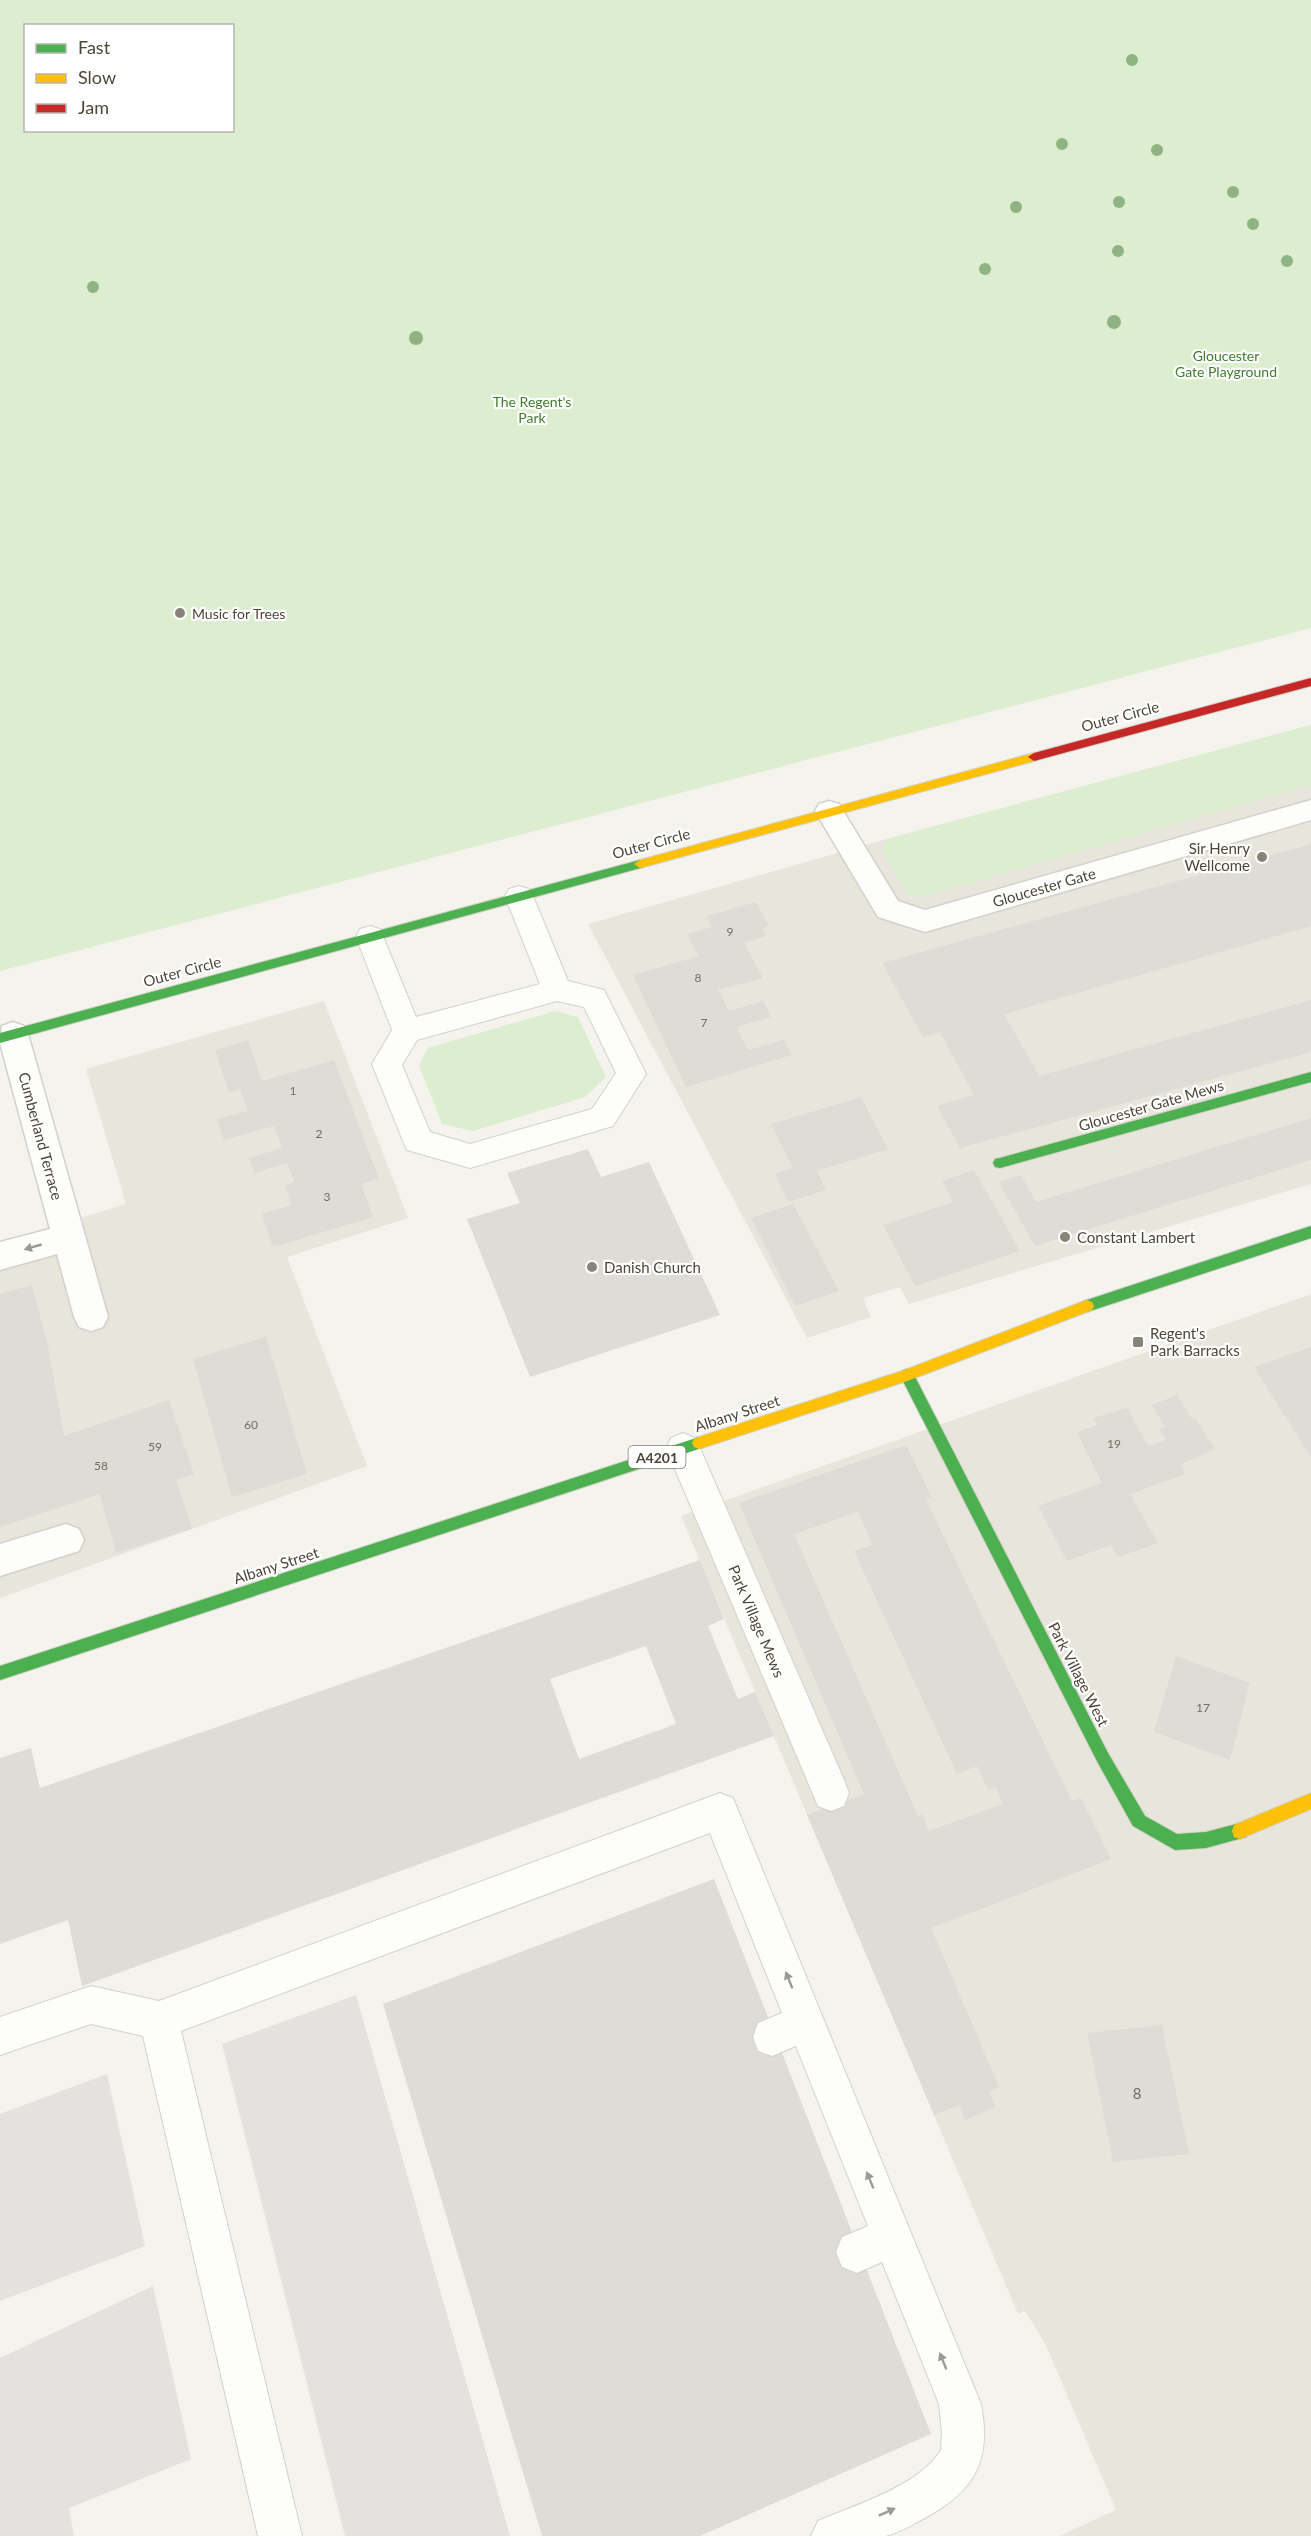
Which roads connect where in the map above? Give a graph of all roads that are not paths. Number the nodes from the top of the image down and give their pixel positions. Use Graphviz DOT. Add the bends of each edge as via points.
graph roads {
  1 [pos="1311,682"];
  2 [pos="1311,810"];
  3 [pos="829,811"];
  4 [pos="519,896"];
  5 [pos="370,937"];
  6 [pos="557,990"];
  7 [pos="407,1031"];
  8 [pos="7,1036"];
  9 [pos="1311,1077"];
  10 [pos="1000,1163"];
  11 [pos="1311,1232"];
  12 [pos="69,1237"];
  13 [pos="0,1257"];
  14 [pos="91,1317"];
  15 [pos="907,1375"];
  16 [pos="683,1448"];
  17 [pos="66,1540"];
  18 [pos="0,1560"];
  19 [pos="0,1673"];
  20 [pos="831,1793"];
  21 [pos="1311,1801"];
  22 [pos="159,2020"];
  23 [pos="0,2036"];
  24 [pos="893,2236"];
  25 [pos="857,2253"];
  26 [pos="280,2536"];
  27 [pos="833,2536"];
  1 -- 3 [label="street, Outer Circle"];
  2 -- 3 [label="street, Gloucester Gate" via="926,921 888,909"];
  3 -- 4 [label="street, Outer Circle"];
  4 -- 5 [label="street, Outer Circle"];
  4 -- 6 [label="lane"];
  5 -- 7 [label="lane"];
  5 -- 8 [label="street, Outer Circle"];
  6 -- 7 [label="lane"];
  6 -- 7 [label="lane" via="594,998 631,1074 602,1118 470,1156 418,1141 387,1065"];
  8 -- 12 [label="street, Cumberland Terrace"];
  9 -- 10 [label="street, Gloucester Gate Mews"];
  11 -- 15 [label="street, Albany Street / A4201" via="1114,1296"];
  12 -- 13 [label="street, one-way"];
  12 -- 14 [label="street, Cumberland Terrace"];
  15 -- 16 [label="street, Albany Street / A4201"];
  15 -- 21 [label="street, Park Village West" via="1139,1821 1175,1842 1206,1840 1239,1831"];
  16 -- 19 [label="street, Albany Street / A4201"];
  16 -- 20 [label="lane, Park Village Mews"];
  17 -- 18 [label="street"];
  22 -- 23 [label="lane" via="91,2004"];
  24 -- 22 [label="lane, one-way" via="789,2030 720,1811"];
  22 -- 26 [label="lane"];
  24 -- 25 [label="lane"];
  27 -- 24 [label="lane, one-way" via="923,2496 947,2479 960,2458 964,2431 960,2404"];
}
